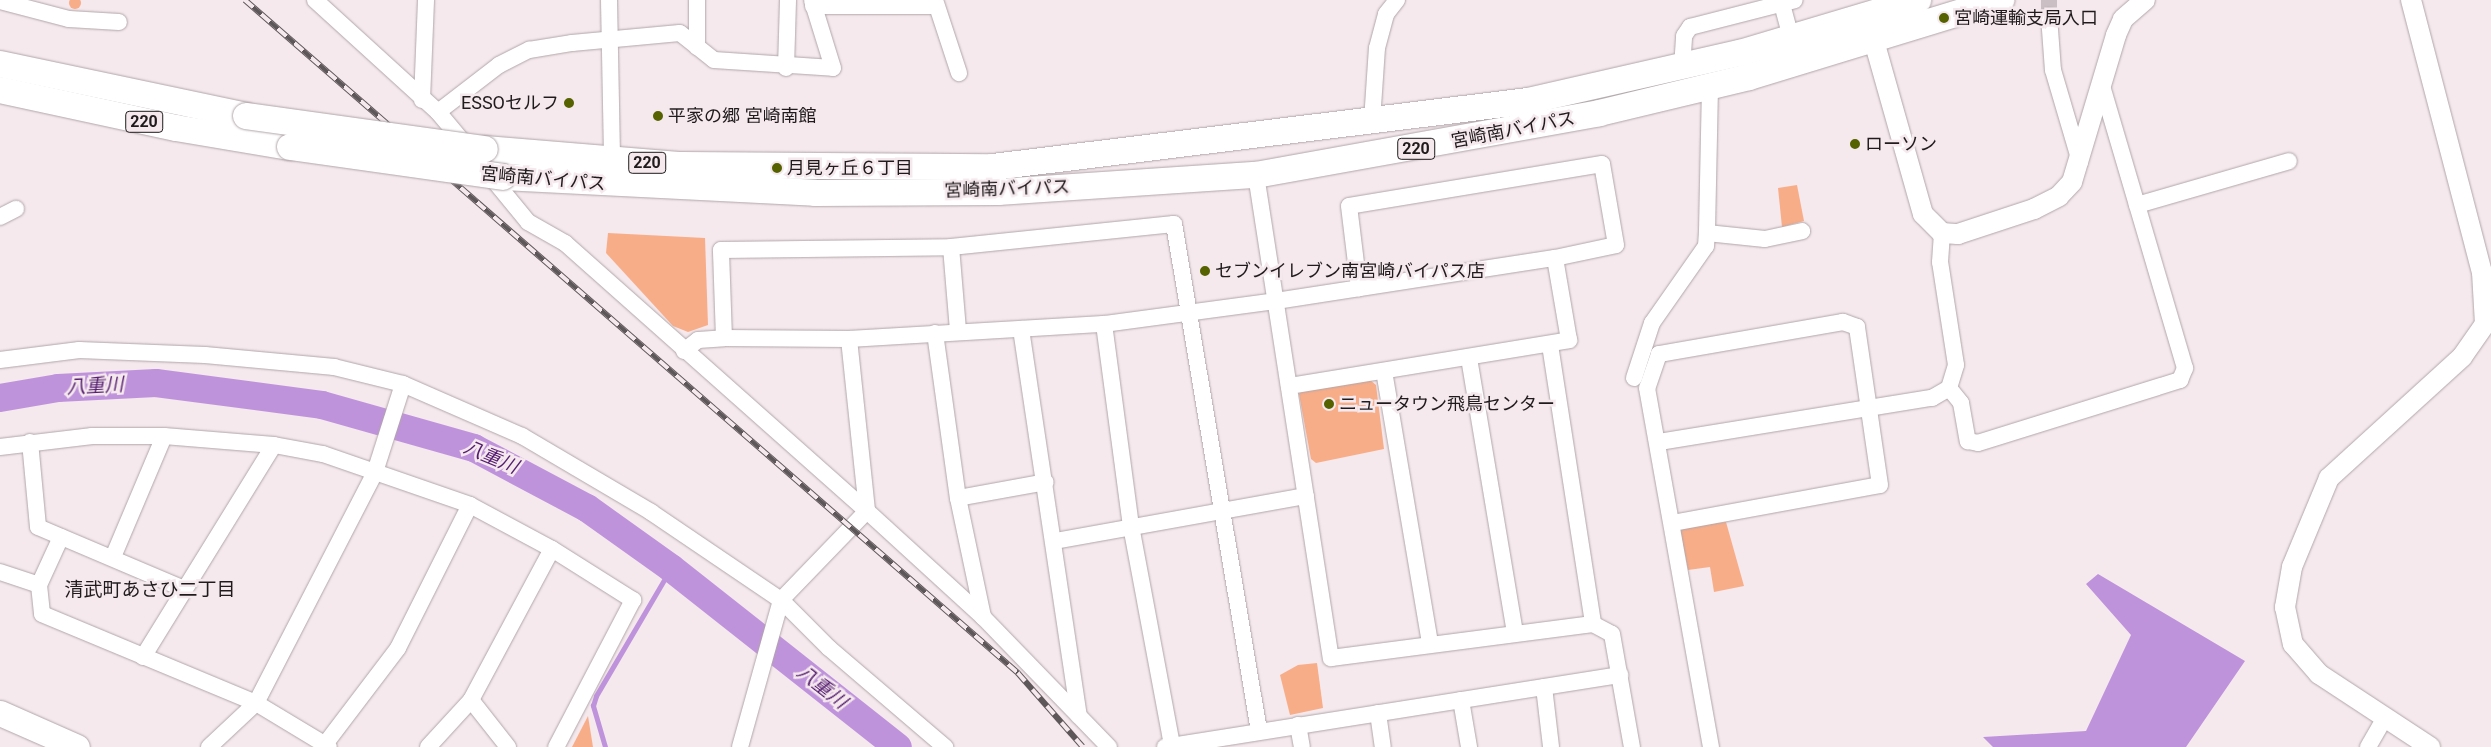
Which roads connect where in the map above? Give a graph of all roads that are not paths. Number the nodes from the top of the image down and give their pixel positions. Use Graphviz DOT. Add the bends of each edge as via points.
graph roads {
  1 [pos="315,0"];
  2 [pos="426,0"];
  3 [pos="609,0"];
  4 [pos="697,0"];
  5 [pos="788,0"];
  6 [pos="1396,0"];
  7 [pos="1918,0"];
  8 [pos="2001,0"];
  9 [pos="2145,0"];
  10 [pos="2412,0"];
  11 [pos="0,1"];
  12 [pos="1788,2"];
  13 [pos="812,3"];
  14 [pos="935,3"];
  15 [pos="331,6"];
  16 [pos="2049,16"];
  17 [pos="118,22"];
  18 [pos="1791,38"];
  19 [pos="608,40"];
  20 [pos="1874,41"];
  21 [pos="697,47"];
  22 [pos="0,64"];
  23 [pos="1682,67"];
  24 [pos="786,68"];
  25 [pos="959,73"];
  26 [pos="2102,86"];
  27 [pos="1710,87"];
  28 [pos="0,90"];
  29 [pos="422,100"];
  30 [pos="438,112"];
  31 [pos="1372,121"];
  32 [pos="612,160"];
  33 [pos="2289,161"];
  34 [pos="2080,163"];
  35 [pos="1256,175"];
  36 [pos="2137,205"];
  37 [pos="16,209"];
  38 [pos="0,217"];
  39 [pos="1802,231"];
  40 [pos="1707,233"];
  41 [pos="1942,233"];
  42 [pos="951,247"];
  43 [pos="1555,258"];
  44 [pos="1359,288"];
  45 [pos="1276,301"];
  46 [pos="1188,314"];
  47 [pos="1104,324"];
  48 [pos="1022,329"];
  49 [pos="958,331"];
  50 [pos="935,333"];
  51 [pos="724,338"];
  52 [pos="849,339"];
  53 [pos="1550,345"];
  54 [pos="684,351"];
  55 [pos="1469,358"];
  56 [pos="0,360"];
  57 [pos="1384,371"];
  58 [pos="1634,378"];
  59 [pos="1289,386"];
  60 [pos="1949,388"];
  61 [pos="402,391"];
  62 [pos="1869,405"];
  63 [pos="164,436"];
  64 [pos="30,442"];
  65 [pos="1659,442"];
  66 [pos="274,445"];
  67 [pos="0,447"];
  68 [pos="377,465"];
  69 [pos="1046,482"];
  70 [pos="1306,496"];
  71 [pos="958,498"];
  72 [pos="470,505"];
  73 [pos="867,511"];
  74 [pos="1223,511"];
  75 [pos="1673,523"];
  76 [pos="1131,526"];
  77 [pos="61,538"];
  78 [pos="1055,541"];
  79 [pos="552,549"];
  80 [pos="113,558"];
  81 [pos="0,572"];
  82 [pos="39,585"];
  83 [pos="184,589"];
  84 [pos="779,607"];
  85 [pos="983,617"];
  86 [pos="1593,624"];
  87 [pos="1515,633"];
  88 [pos="1430,644"];
  89 [pos="143,657"];
  90 [pos="1620,675"];
  91 [pos="1544,687"];
  92 [pos="471,700"];
  93 [pos="1461,700"];
  94 [pos="256,703"];
  95 [pos="0,713"];
  96 [pos="1378,713"];
  97 [pos="1079,716"];
  98 [pos="2384,719"];
  99 [pos="1298,725"];
  100 [pos="1259,731"];
  101 [pos="1219,742"];
  102 [pos="328,745"];
  103 [pos="77,747"];
  104 [pos="209,747"];
  105 [pos="428,747"];
  106 [pos="508,747"];
  107 [pos="556,747"];
  108 [pos="740,747"];
  109 [pos="945,747"];
  110 [pos="1109,747"];
  111 [pos="1169,747"];
  112 [pos="1302,747"];
  113 [pos="1383,747"];
  114 [pos="1469,747"];
  115 [pos="1551,747"];
  116 [pos="1632,747"];
  117 [pos="1711,747"];
  118 [pos="2368,747"];
  119 [pos="2430,747"];
  1 -- 15 [label="street"];
  2 -- 29 [label="street"];
  3 -- 19 [label="street"];
  4 -- 21 [label="street"];
  5 -- 24 [label="street"];
  6 -- 31 [label="street" via="1386,14 1378,48"];
  7 -- 18 [label="highway, 宮崎南バイパス / 220"];
  8 -- 20 [label="highway, 宮崎南バイパス / 220"];
  9 -- 26 [label="street" via="2123,19"];
  10 -- 98 [label="street" via="2482,272 2485,324 2462,357 2329,478 2292,567 2285,607 2286,624 2303,658"];
  11 -- 17 [label="street" via="69,19"];
  12 -- 18 [label="street"];
  12 -- 23 [label="street" via="1690,27 1684,36"];
  13 -- 14 [label="street"];
  13 -- 24 [label="street" via="833,68"];
  14 -- 25 [label="street"];
  15 -- 29 [label="street"];
  16 -- 34 [label="street" via="2053,70"];
  18 -- 23 [label="highway, 宮崎南バイパス / 220"];
  19 -- 21 [label="street" via="680,33"];
  19 -- 30 [label="street" via="529,50 470,85"];
  19 -- 32 [label="street"];
  20 -- 27 [label="highway, 宮崎南バイパス / 220"];
  20 -- 41 [label="street" via="1923,214"];
  21 -- 24 [label="street" via="714,60"];
  22 -- 32 [label="highway, 宮崎南バイパス / 220, bridge" via="246,116 485,149"];
  23 -- 31 [label="highway, 宮崎南バイパス / 220" via="1528,102"];
  26 -- 34 [label="street"];
  26 -- 36 [label="street"];
  27 -- 35 [label="highway, 宮崎南バイパス / 220" via="1589,115"];
  27 -- 40 [label="street"];
  28 -- 35 [label="highway, 宮崎南バイパス / 220, bridge" via="166,126 503,177 824,193 998,192"];
  29 -- 30 [label="street"];
  30 -- 54 [label="street" via="528,222 565,243"];
  31 -- 32 [label="highway, 宮崎南バイパス / 220" via="993,167 778,168"];
  33 -- 36 [label="street"];
  34 -- 41 [label="street" via="2072,182 2059,196 2034,210 1958,234"];
  35 -- 45 [label="street"];
  36 -- 60 [label="street" via="2185,368 2180,380 1978,443 1968,441 1961,402"];
  37 -- 38 [label="street"];
  39 -- 40 [label="street" via="1765,239"];
  40 -- 58 [label="street" via="1706,246 1652,323"];
  41 -- 60 [label="street" via="1940,262 1956,365"];
  42 -- 46 [label="street" via="1174,224"];
  42 -- 49 [label="street"];
  42 -- 51 [label="street" via="721,250"];
  43 -- 44 [label="street"];
  43 -- 44 [label="street" via="1616,245 1602,164 1348,206"];
  43 -- 53 [label="street" via="1569,340"];
  44 -- 45 [label="street"];
  45 -- 46 [label="street"];
  45 -- 59 [label="street"];
  46 -- 47 [label="street"];
  46 -- 74 [label="street"];
  47 -- 48 [label="street"];
  47 -- 76 [label="street"];
  48 -- 49 [label="street"];
  48 -- 69 [label="street"];
  49 -- 50 [label="street"];
  50 -- 52 [label="street"];
  50 -- 71 [label="street"];
  51 -- 52 [label="street"];
  51 -- 54 [label="street" via="698,340"];
  52 -- 73 [label="street"];
  53 -- 55 [label="street"];
  53 -- 86 [label="street"];
  54 -- 73 [label="street"];
  55 -- 57 [label="street"];
  55 -- 87 [label="street"];
  56 -- 61 [label="street" via="79,350 205,354 334,367"];
  57 -- 59 [label="street"];
  57 -- 88 [label="street"];
  59 -- 70 [label="street"];
  60 -- 62 [label="street" via="1932,398"];
  61 -- 68 [label="street"];
  61 -- 84 [label="street" via="522,436 589,473"];
  62 -- 65 [label="street"];
  62 -- 65 [label="street" via="1857,327 1843,322 1659,354 1647,388"];
  62 -- 75 [label="street" via="1880,485"];
  63 -- 64 [label="street"];
  63 -- 66 [label="street"];
  63 -- 80 [label="street"];
  64 -- 67 [label="street"];
  64 -- 77 [label="street" via="38,527"];
  65 -- 75 [label="street"];
  66 -- 68 [label="street"];
  66 -- 83 [label="street"];
  68 -- 72 [label="street"];
  68 -- 94 [label="street"];
  69 -- 71 [label="street"];
  69 -- 78 [label="street"];
  70 -- 74 [label="street"];
  70 -- 88 [label="street" via="1331,658"];
  71 -- 85 [label="street"];
  72 -- 79 [label="street"];
  72 -- 102 [label="street" via="398,648"];
  73 -- 84 [label="street"];
  73 -- 85 [label="street"];
  74 -- 76 [label="street"];
  74 -- 100 [label="street"];
  75 -- 117 [label="street"];
  76 -- 78 [label="street"];
  76 -- 111 [label="street"];
  77 -- 80 [label="street"];
  77 -- 82 [label="street"];
  78 -- 97 [label="street"];
  79 -- 92 [label="street"];
  79 -- 107 [label="street" via="633,600"];
  80 -- 83 [label="street"];
  81 -- 82 [label="street"];
  82 -- 89 [label="street" via="42,614"];
  83 -- 89 [label="street"];
  84 -- 108 [label="street"];
  84 -- 109 [label="street"];
  85 -- 97 [label="street"];
  86 -- 87 [label="street"];
  86 -- 90 [label="street" via="1612,634"];
  87 -- 88 [label="street"];
  89 -- 94 [label="street"];
  90 -- 91 [label="street"];
  90 -- 116 [label="street"];
  91 -- 93 [label="street"];
  91 -- 115 [label="street"];
  92 -- 105 [label="street"];
  92 -- 106 [label="street"];
  93 -- 96 [label="street"];
  93 -- 114 [label="street"];
  94 -- 102 [label="street"];
  94 -- 104 [label="street"];
  95 -- 103 [label="main road"];
  96 -- 99 [label="street"];
  96 -- 113 [label="street"];
  97 -- 110 [label="street"];
  98 -- 118 [label="street"];
  98 -- 119 [label="street"];
  99 -- 100 [label="street"];
  99 -- 112 [label="street"];
  100 -- 101 [label="street"];
  101 -- 111 [label="street"];
}
